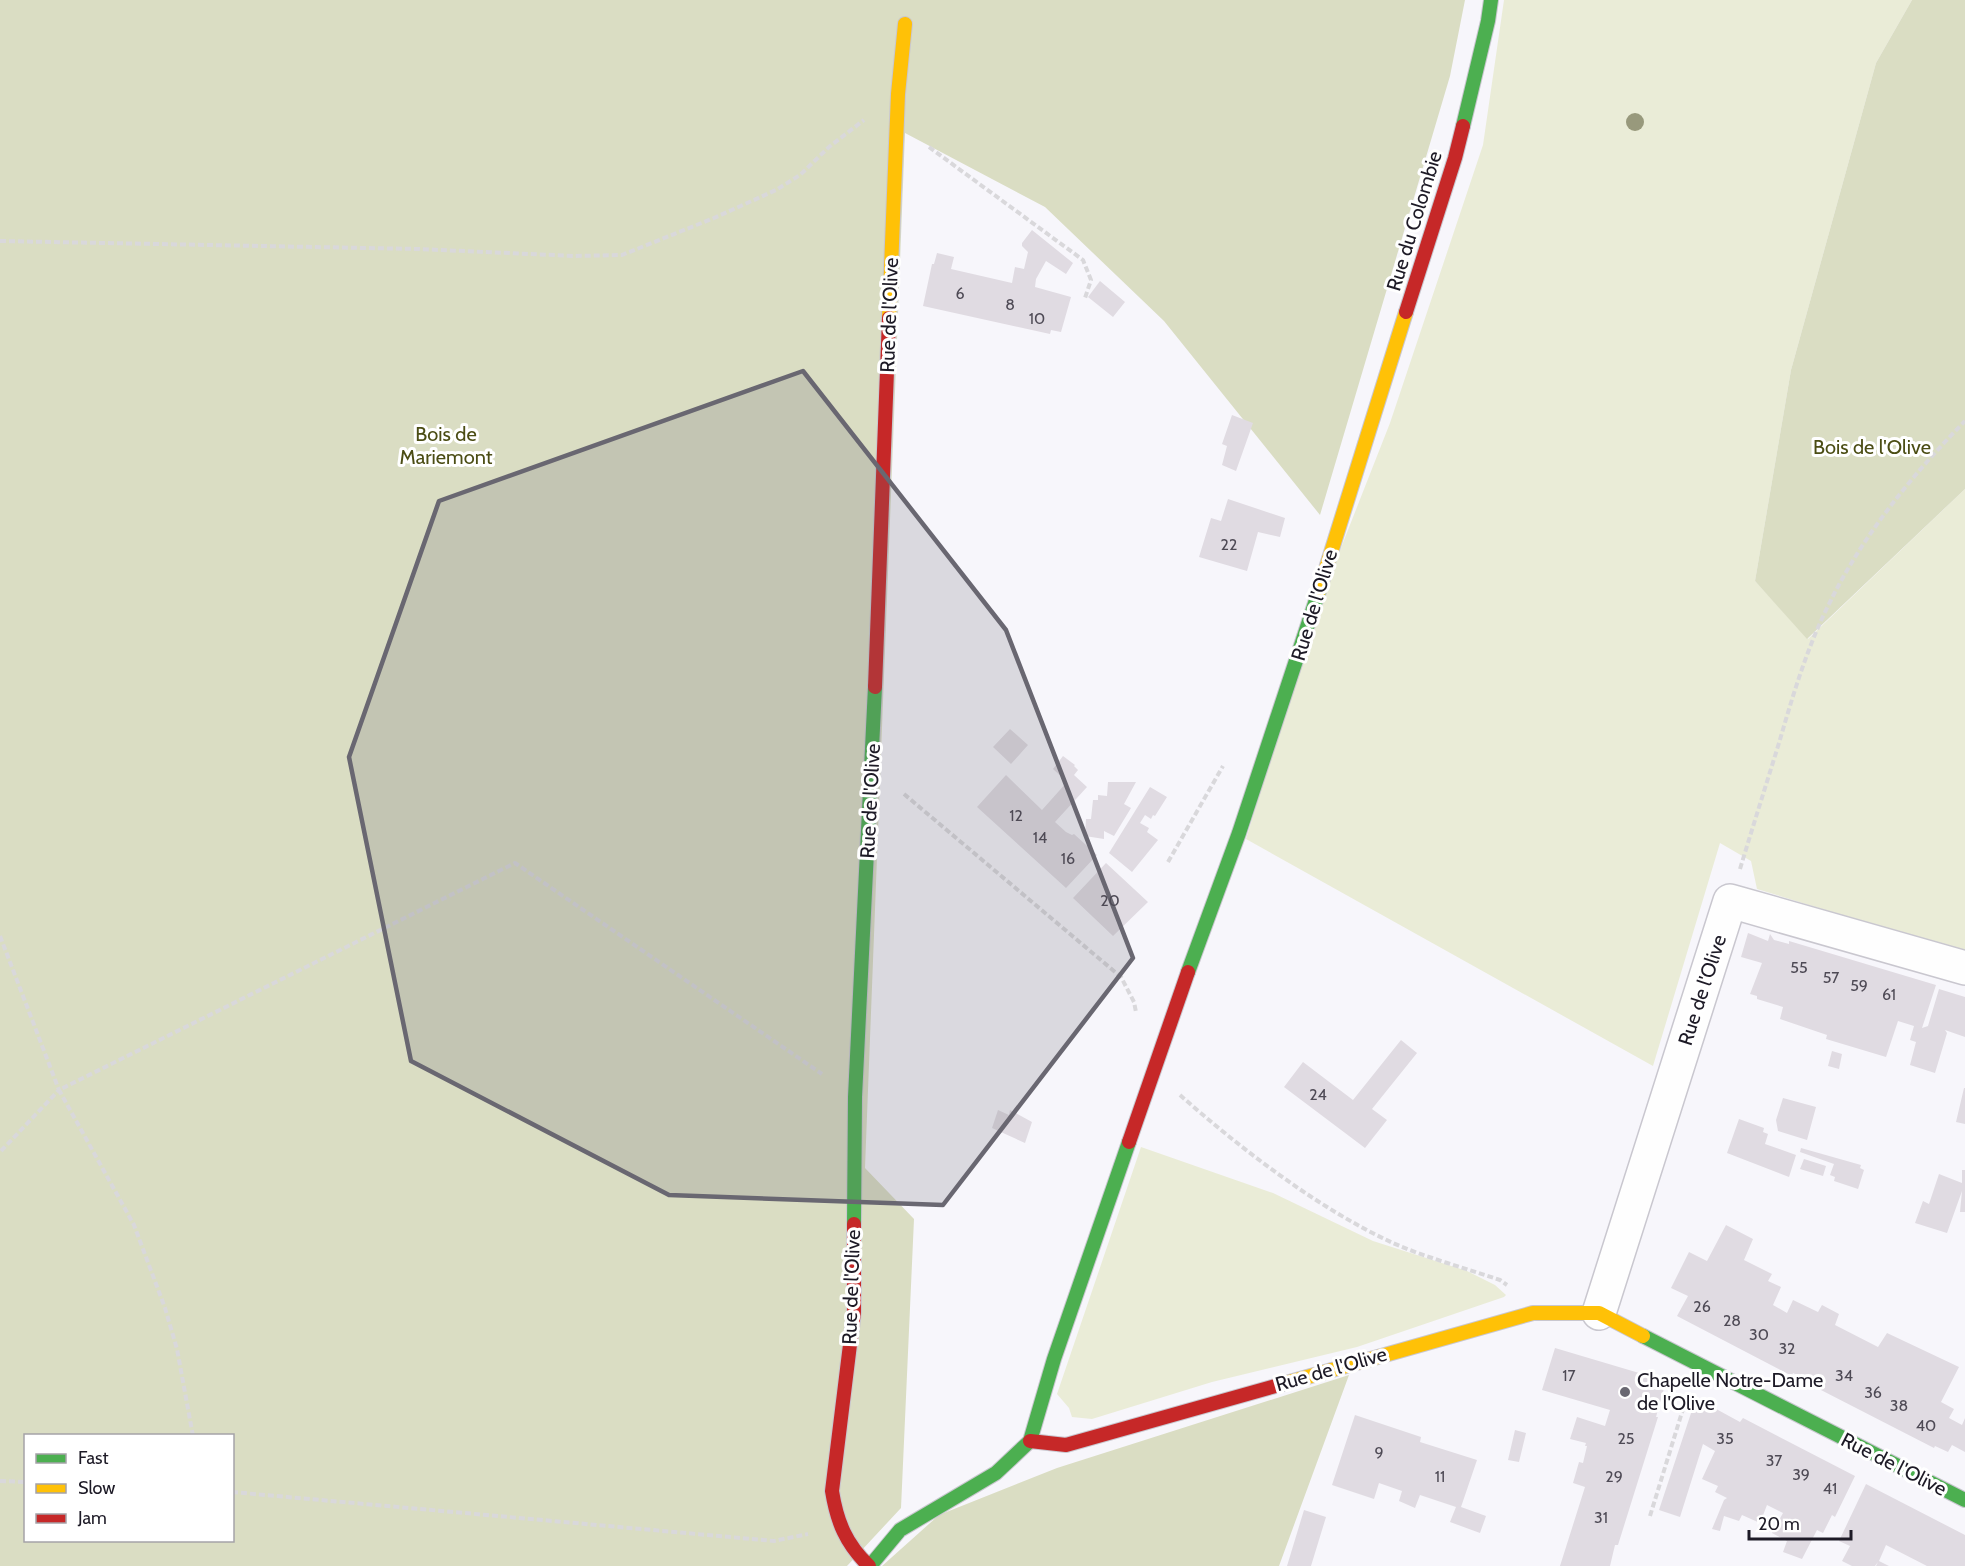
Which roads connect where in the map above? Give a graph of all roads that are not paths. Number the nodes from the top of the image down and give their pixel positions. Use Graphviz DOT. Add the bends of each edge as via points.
graph roads {
  1 [pos="1491,0"];
  2 [pos="905,24"];
  3 [pos="1362,450"];
  4 [pos="1965,968"];
  5 [pos="1599,1313"];
  6 [pos="1030,1441"];
  7 [pos="1965,1500"];
  8 [pos="870,1566"];
  1 -- 3 [label="street, Rue du Colombie" via="1455,158"];
  2 -- 8 [label="street, Rue de l'Olive" via="898,94 855,1097 854,1312 832,1491 840,1528 853,1552"];
  3 -- 6 [label="street, Rue de l'Olive" via="1239,833 1054,1359"];
  4 -- 5 [label="street, Rue de l'Olive" via="1730,901"];
  5 -- 6 [label="street, Rue de l'Olive" via="1533,1313 1066,1445"];
  5 -- 7 [label="street, Rue de l'Olive"];
  6 -- 8 [label="street, Rue de l'Olive" via="996,1473 900,1530"];
}
